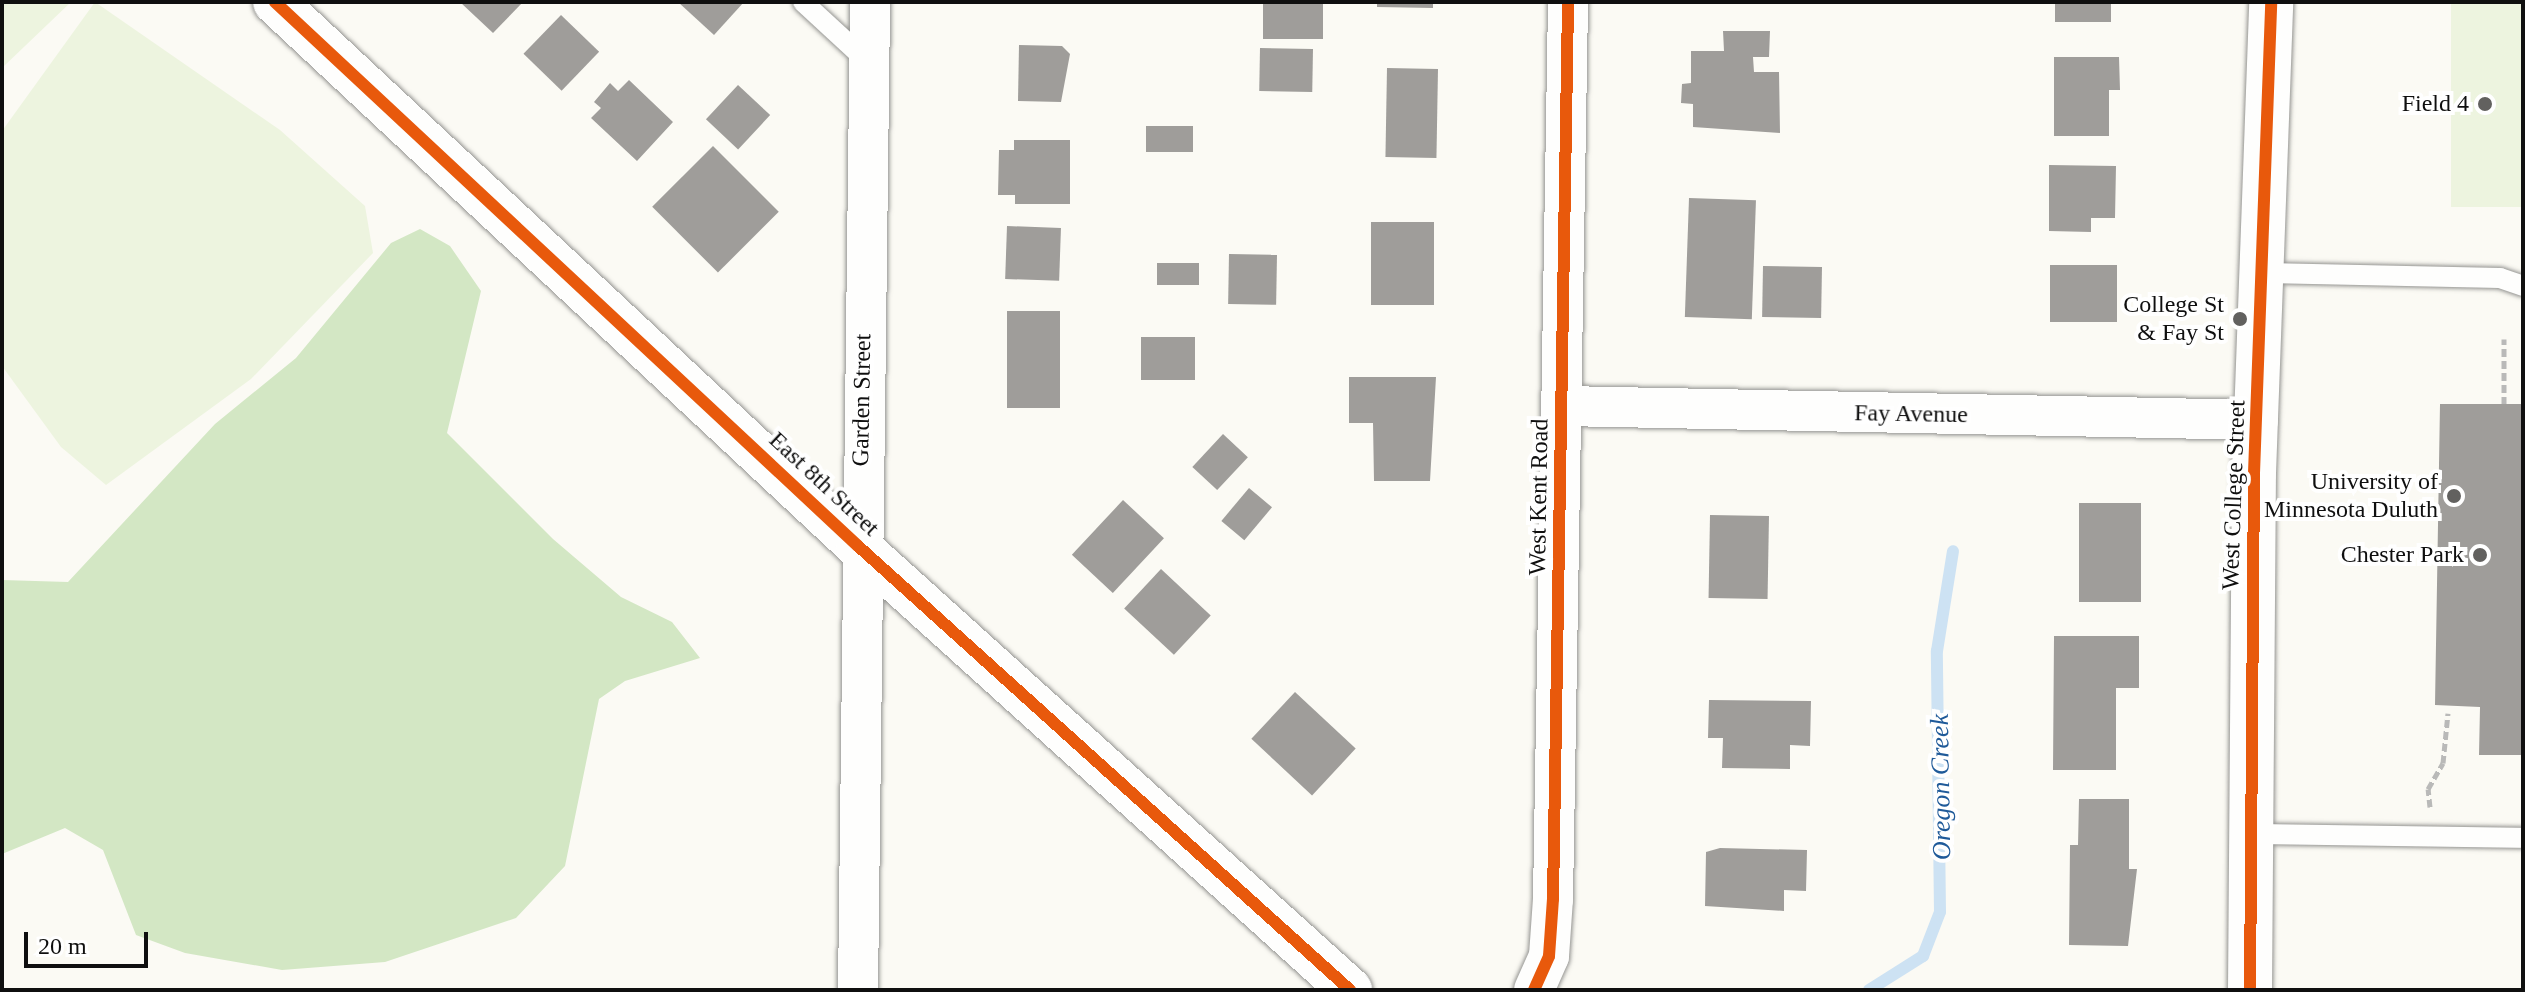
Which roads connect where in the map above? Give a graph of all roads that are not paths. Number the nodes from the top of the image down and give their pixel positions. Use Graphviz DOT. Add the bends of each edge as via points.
graph roads {
  1 [pos="275,2"];
  2 [pos="803,2"];
  3 [pos="870,2"];
  4 [pos="1568,2"];
  5 [pos="2271,2"];
  6 [pos="870,63"];
  7 [pos="2266,273"];
  8 [pos="2523,286"];
  9 [pos="1563,406"];
  10 [pos="2258,420"];
  11 [pos="858,546"];
  12 [pos="2250,834"];
  13 [pos="2523,838"];
  14 [pos="858,990"];
  15 [pos="1350,990"];
  16 [pos="1534,990"];
  17 [pos="2250,990"];
  1 -- 11 [label="street, East 8th Street"];
  2 -- 6 [label="lane"];
  3 -- 6 [label="street, Garden Street"];
  4 -- 9 [label="street, West Kent Road"];
  5 -- 7 [label="street, West College Street"];
  6 -- 11 [label="street, Garden Street"];
  7 -- 8 [label="lane" via="2500,278"];
  7 -- 10 [label="street, West College Street"];
  9 -- 10 [label="street, Fay Avenue"];
  9 -- 16 [label="street, West Kent Road" via="1553,899 1549,956"];
  10 -- 12 [label="street, West College Street"];
  11 -- 14 [label="street, Garden Street"];
  11 -- 15 [label="street, East 8th Street"];
  12 -- 13 [label="lane"];
  12 -- 17 [label="street, West College Street"];
}
